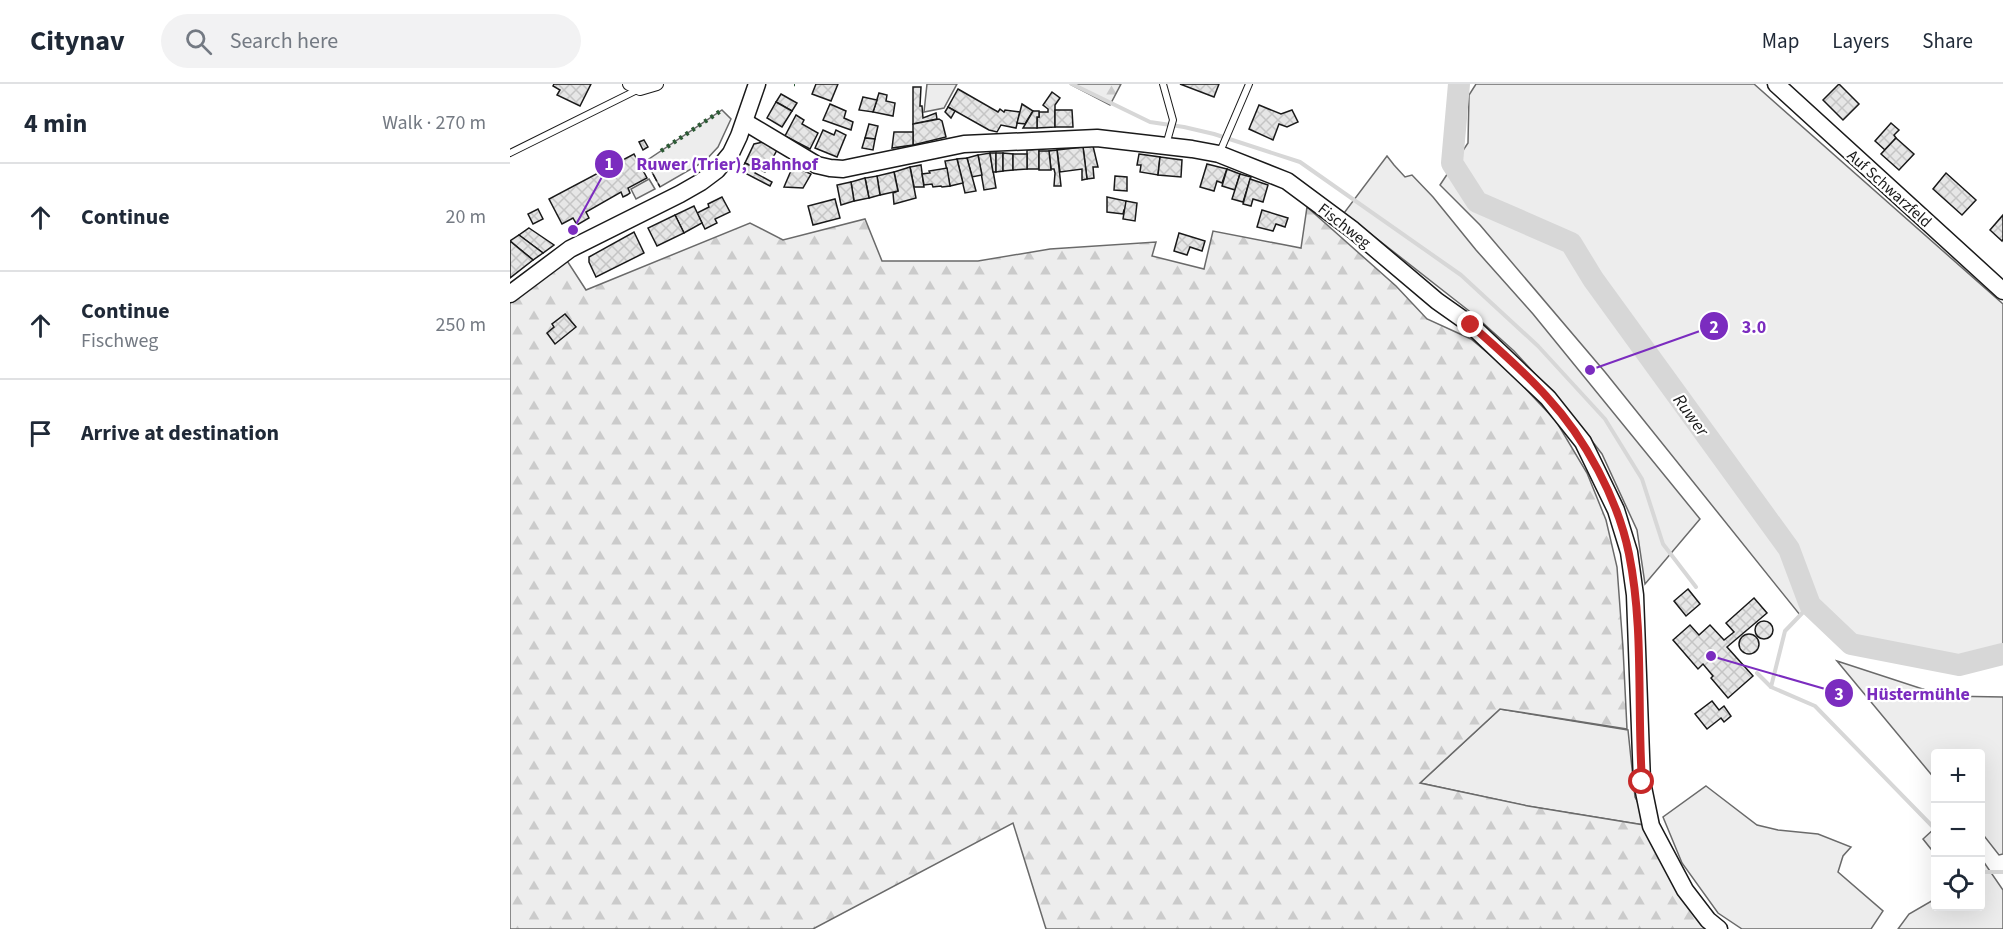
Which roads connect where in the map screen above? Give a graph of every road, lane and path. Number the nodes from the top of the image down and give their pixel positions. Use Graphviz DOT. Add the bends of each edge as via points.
graph roads {
  1 [pos="657,84"];
  2 [pos="757,84"];
  3 [pos="1163,84"];
  4 [pos="1250,84"];
  5 [pos="1776,84"];
  6 [pos="634,87"];
  7 [pos="745,122"];
  8 [pos="1168,138"];
  9 [pos="1221,148"];
  10 [pos="510,153"];
  11 [pos="2003,291"];
  12 [pos="510,294"];
  13 [pos="1719,929"];
  1 -- 6 [label="street"];
  2 -- 7 [label="main road"];
  3 -- 8 [label="lane" via="1173,120"];
  4 -- 9 [label="lane"];
  5 -- 11 [label="main road, Auf Schwarzfeld"];
  6 -- 10 [label="lane"];
  7 -- 8 [label="main road, Fischweg" via="817,165 843,169 964,144"];
  7 -- 12 [label="main road" via="724,163 701,182 570,249"];
  8 -- 9 [label="main road, Fischweg"];
  9 -- 13 [label="main road, Fischweg" via="1287,181 1471,325 1548,398 1582,442 1616,510 1629,552 1637,630 1639,745 1651,826 1684,890"];
}
